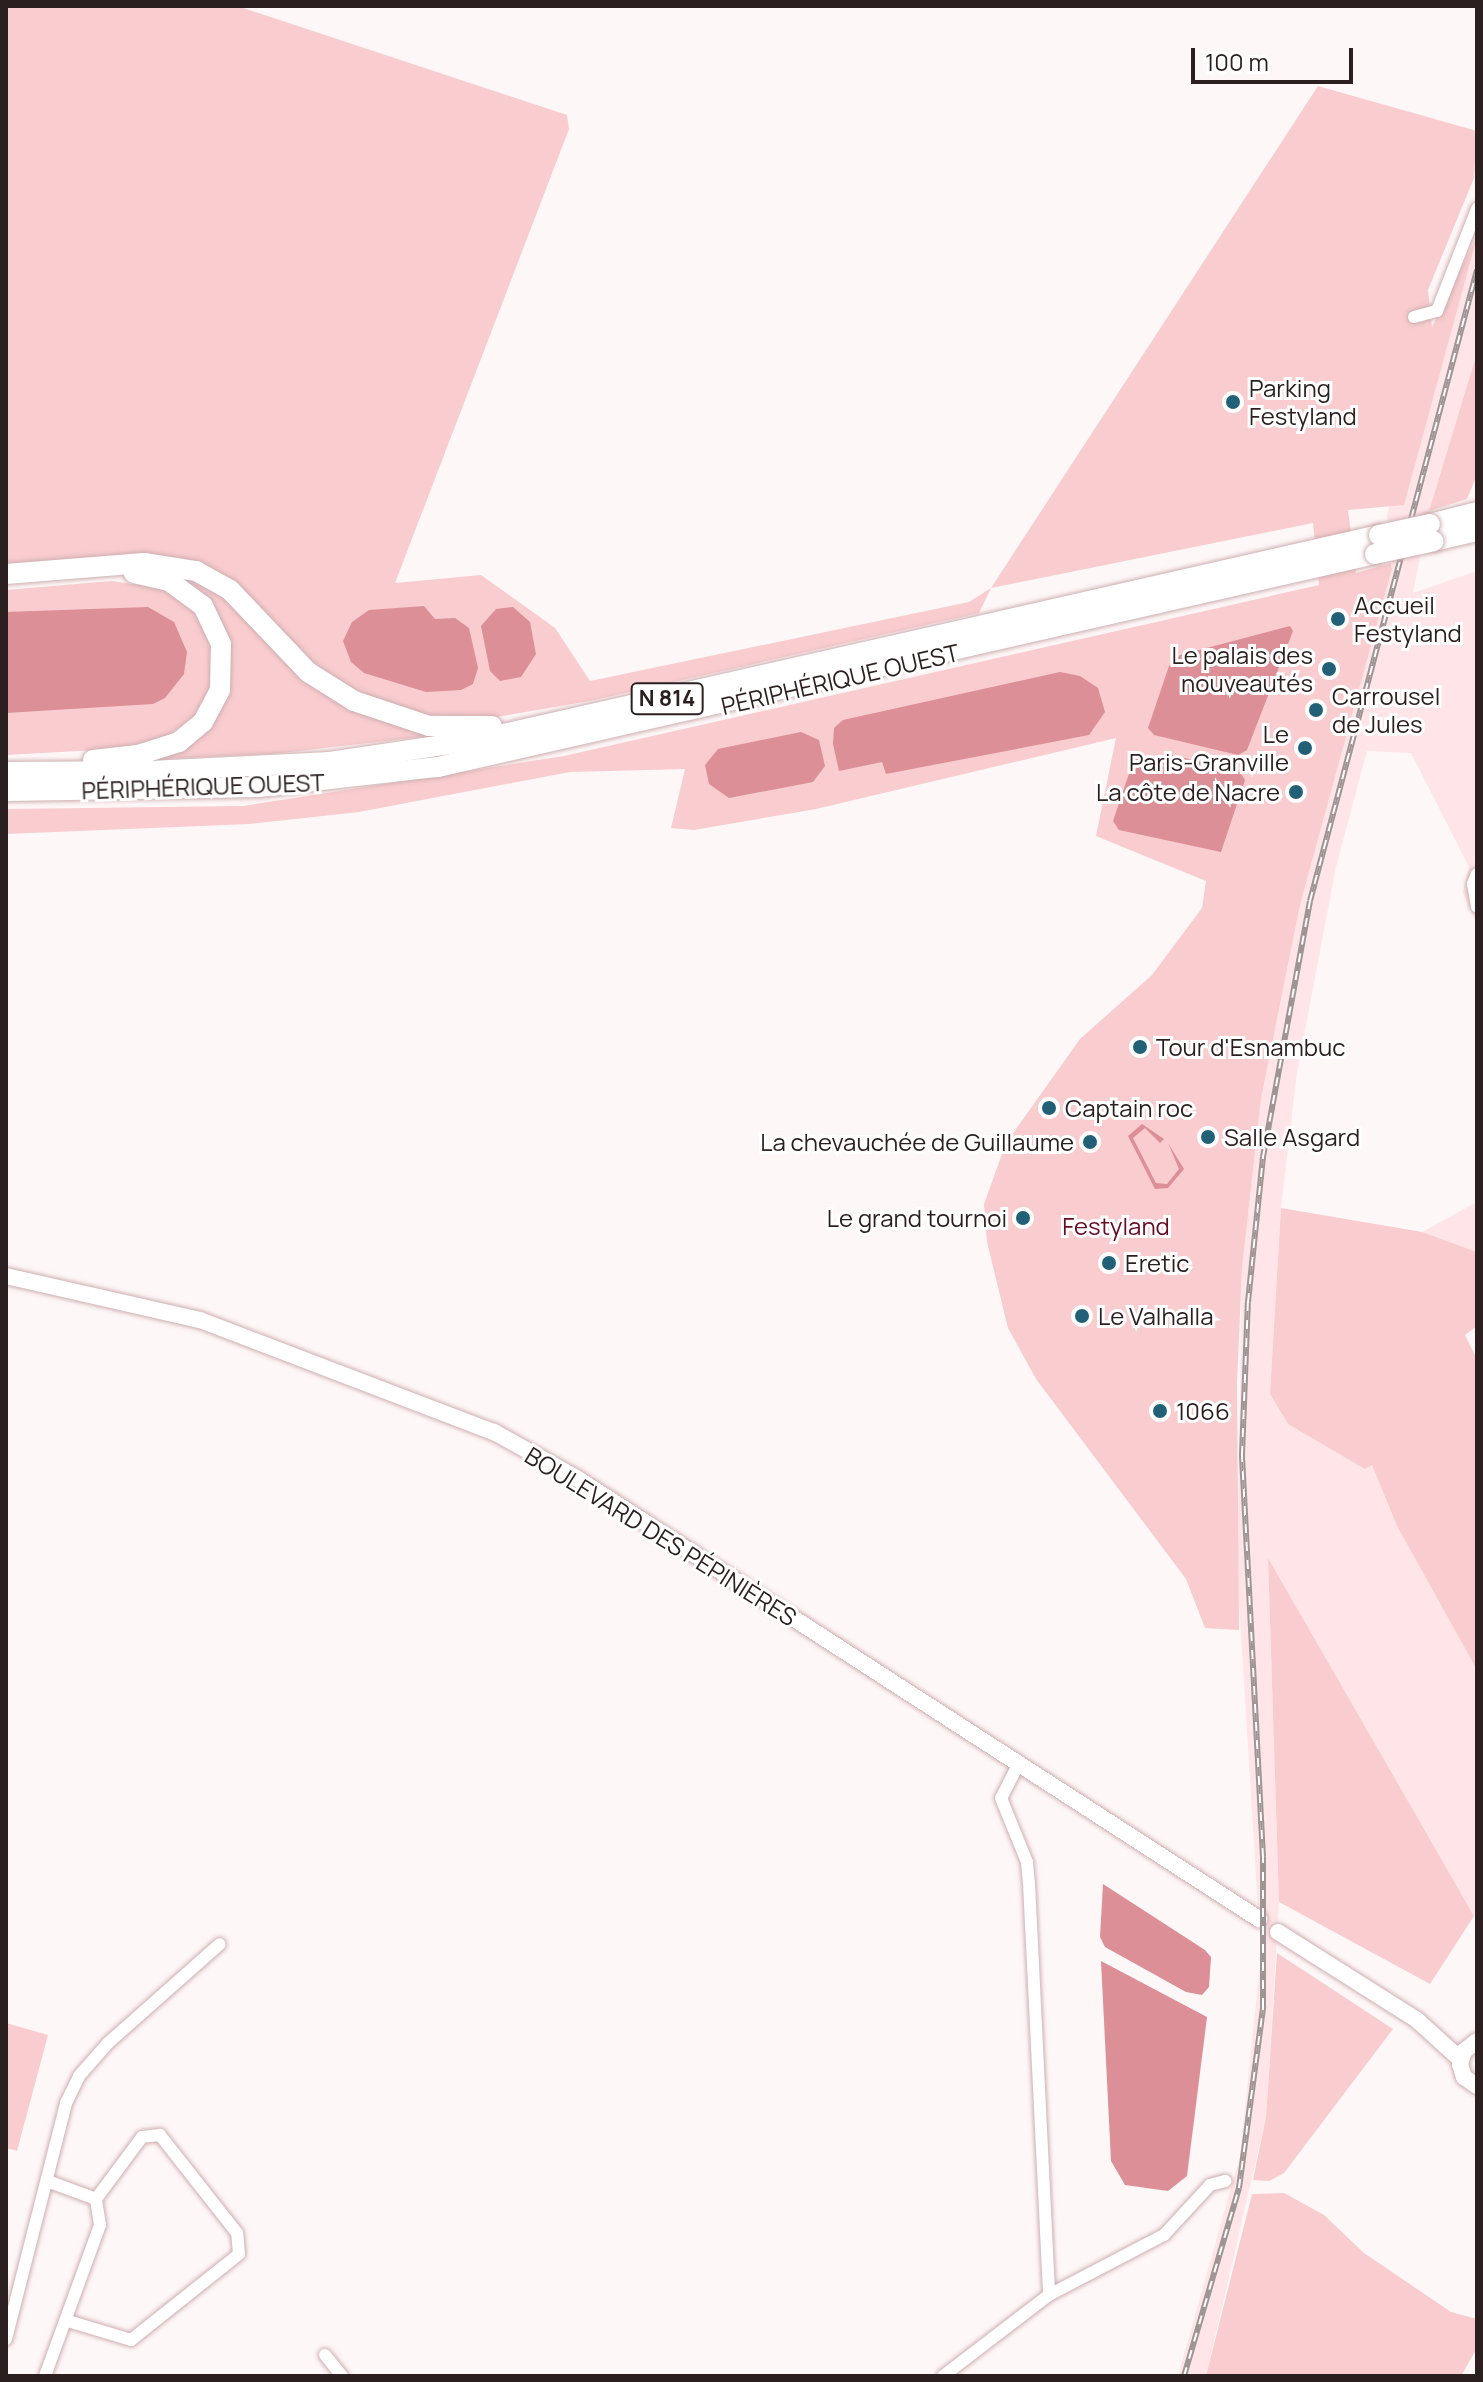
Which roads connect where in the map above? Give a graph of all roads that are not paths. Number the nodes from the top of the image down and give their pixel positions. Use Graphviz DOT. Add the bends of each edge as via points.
graph roads {
  1 [pos="1477,209"];
  2 [pos="1414,317"];
  3 [pos="1477,512"];
  4 [pos="1477,531"];
  5 [pos="1432,533"];
  6 [pos="1316,559"];
  7 [pos="6,574"];
  8 [pos="6,583"];
  9 [pos="635,706"];
  10 [pos="7,778"];
  11 [pos="1477,874"];
  12 [pos="1477,907"];
  13 [pos="6,1276"];
  14 [pos="1018,1765"];
  15 [pos="1259,1919"];
  16 [pos="1278,1932"];
  17 [pos="220,1944"];
  18 [pos="1467,2050"];
  19 [pos="1477,2086"];
  20 [pos="1225,2181"];
  21 [pos="50,2182"];
  22 [pos="96,2199"];
  23 [pos="1049,2295"];
  24 [pos="68,2321"];
  25 [pos="6,2339"];
  26 [pos="325,2355"];
  27 [pos="45,2376"];
  28 [pos="342,2376"];
  29 [pos="943,2376"];
  1 -- 2 [label="street" via="1437,311"];
  3 -- 5 [label="highway, PÉRIPHÉRIQUE OUEST / N 814"];
  4 -- 5 [label="highway, PÉRIPHÉRIQUE OUEST / N 814"];
  5 -- 6 [label="highway, PÉRIPHÉRIQUE OUEST / N 814, bridge"];
  6 -- 9 [label="highway, PÉRIPHÉRIQUE OUEST / N 814"];
  6 -- 10 [label="highway, PÉRIPHÉRIQUE OUEST / N 814" via="438,767 259,787"];
  7 -- 9 [label="highway" via="144,563 196,571 230,590 323,683 368,708 416,723 481,727"];
  8 -- 10 [label="highway" via="121,573 169,581 203,606 224,658 214,706 179,742 138,755"];
  9 -- 10 [label="highway, PÉRIPHÉRIQUE OUEST / N 814" via="477,740 330,762"];
  11 -- 12 [label="street"];
  13 -- 14 [label="main road, BOULEVARD DES PÉPINIÈRES" via="200,1320 494,1432 578,1479"];
  14 -- 15 [label="main road, BOULEVARD DES PÉPINIÈRES"];
  14 -- 23 [label="street" via="1001,1798 1027,1862"];
  16 -- 18 [label="main road" via="1444,2042"];
  17 -- 21 [label="street" via="108,2043 79,2076 66,2103"];
  18 -- 19 [label="main road" via="1464,2077"];
  20 -- 23 [label="street" via="1210,2185 1176,2224 1141,2251"];
  21 -- 22 [label="street"];
  21 -- 25 [label="street"];
  22 -- 24 [label="street" via="100,2225"];
  22 -- 24 [label="street" via="142,2137 160,2135 237,2233 239,2254 131,2340"];
  23 -- 29 [label="street"];
  24 -- 27 [label="street"];
  26 -- 28 [label="street"];
}
